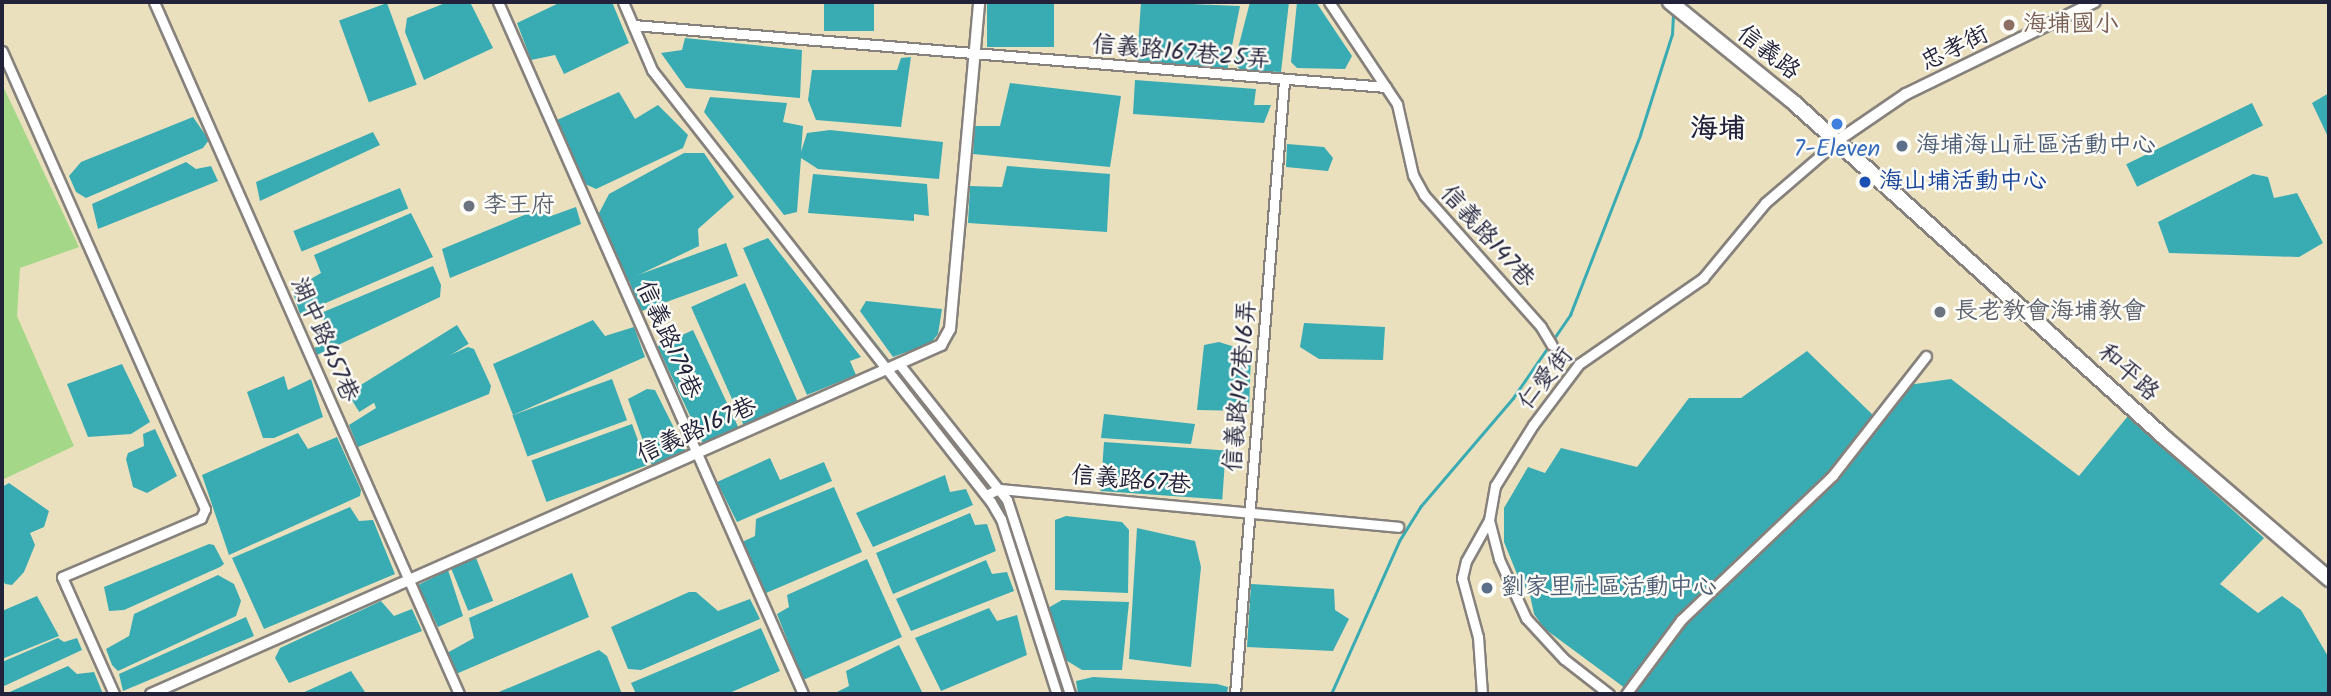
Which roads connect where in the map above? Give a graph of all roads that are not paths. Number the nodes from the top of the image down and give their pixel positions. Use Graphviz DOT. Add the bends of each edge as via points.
graph roads {
  1 [pos="154,2"];
  2 [pos="498,2"];
  3 [pos="623,2"];
  4 [pos="979,2"];
  5 [pos="1329,2"];
  6 [pos="2095,2"];
  7 [pos="1672,3"];
  8 [pos="633,25"];
  9 [pos="2,51"];
  10 [pos="974,55"];
  11 [pos="1284,81"];
  12 [pos="1385,87"];
  13 [pos="1837,141"];
  14 [pos="1552,345"];
  15 [pos="1926,356"];
  16 [pos="898,365"];
  17 [pos="885,370"];
  18 [pos="698,455"];
  19 [pos="999,489"];
  20 [pos="986,495"];
  21 [pos="1249,511"];
  22 [pos="1489,520"];
  23 [pos="1398,527"];
  24 [pos="2329,579"];
  25 [pos="409,580"];
  26 [pos="114,694"];
  27 [pos="151,694"];
  28 [pos="459,694"];
  29 [pos="803,694"];
  30 [pos="1057,694"];
  31 [pos="1070,694"];
  32 [pos="1235,694"];
  33 [pos="1482,694"];
  34 [pos="1609,694"];
  35 [pos="1626,694"];
  1 -- 25 [label="street, 湖中路457巷"];
  2 -- 18 [label="street, 信義路179巷"];
  3 -- 8 [label="street"];
  4 -- 10 [label="street, 信義路167巷"];
  5 -- 12 [label="street, 信義路147巷"];
  6 -- 13 [label="street, 忠孝街" via="1906,94"];
  7 -- 13 [label="main road, 信義路"];
  8 -- 10 [label="street, 信義路167巷25弄"];
  8 -- 17 [label="street" via="652,69"];
  9 -- 26 [label="street" via="205,509 201,518 62,578"];
  10 -- 11 [label="street, 信義路167巷25弄"];
  10 -- 16 [label="street, 信義路167巷" via="950,328 931,352"];
  11 -- 12 [label="street, 信義路167巷25弄"];
  11 -- 21 [label="street, 信義路147巷16弄"];
  12 -- 14 [label="street, 信義路147巷" via="1404,122 1413,175 1424,195"];
  13 -- 22 [label="street, 仁愛街" via="1765,203 1703,278 1579,364 1495,486"];
  13 -- 24 [label="main road, 和平路" via="2164,437"];
  15 -- 35 [label="street" via="1833,475 1681,621"];
  16 -- 17 [label="street, 信義路167巷"];
  16 -- 19 [label="street"];
  17 -- 18 [label="street, 信義路167巷"];
  17 -- 20 [label="street"];
  18 -- 25 [label="street, 信義路167巷"];
  18 -- 29 [label="street, 信義路179巷"];
  19 -- 20 [label="street, 信義路67巷"];
  19 -- 21 [label="street, 信義路67巷"];
  19 -- 31 [label="street" via="1022,541"];
  20 -- 30 [label="street" via="1001,519"];
  21 -- 23 [label="street, 信義路67巷"];
  21 -- 32 [label="street, 信義路147巷16弄"];
  22 -- 33 [label="street, 仁愛街" via="1466,561 1462,578 1478,637"];
  22 -- 34 [label="street" via="1499,559 1526,618 1564,659"];
  25 -- 27 [label="street, 信義路167巷"];
  25 -- 28 [label="street, 湖中路457巷"];
}
